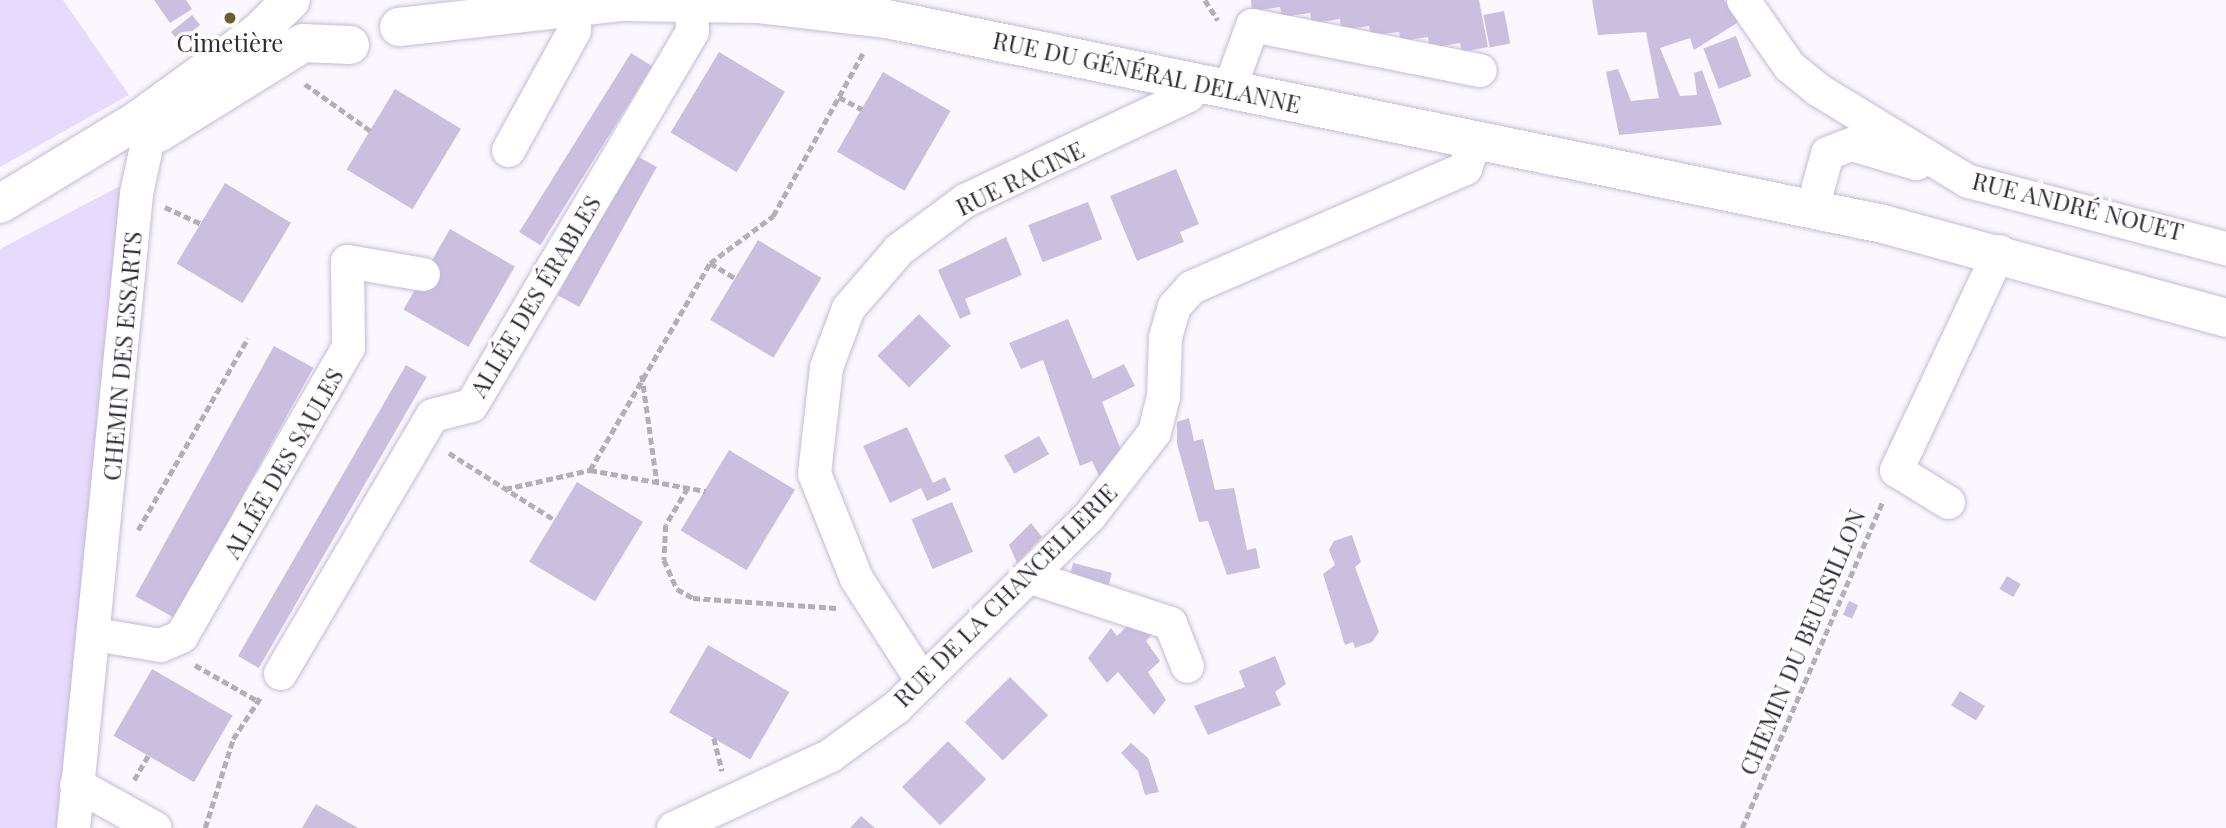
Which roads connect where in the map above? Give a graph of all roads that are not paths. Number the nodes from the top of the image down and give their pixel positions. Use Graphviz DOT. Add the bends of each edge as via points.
graph roads {
  1 [pos="291,0"];
  2 [pos="305,0"];
  3 [pos="431,0"];
  4 [pos="1743,0"];
  5 [pos="691,1"];
  6 [pos="744,1"];
  7 [pos="575,5"];
  8 [pos="854,10"];
  9 [pos="406,14"];
  10 [pos="477,16"];
  11 [pos="349,45"];
  12 [pos="1480,70"];
  13 [pos="1191,81"];
  14 [pos="1229,89"];
  15 [pos="150,124"];
  16 [pos="1475,139"];
  17 [pos="508,150"];
  18 [pos="1968,181"];
  19 [pos="0,204"];
  20 [pos="1812,208"];
  21 [pos="2226,248"];
  22 [pos="1998,251"];
  23 [pos="423,274"];
  24 [pos="2079,274"];
  25 [pos="2226,318"];
  26 [pos="2226,339"];
  27 [pos="1948,502"];
  28 [pos="1028,576"];
  29 [pos="92,642"];
  30 [pos="1187,666"];
  31 [pos="280,673"];
  32 [pos="921,679"];
  33 [pos="76,783"];
  34 [pos="74,828"];
  35 [pos="155,828"];
  36 [pos="673,828"];
  1 -- 15 [label="main road" via="260,32"];
  2 -- 11 [label="main road" via="321,30"];
  3 -- 10 [label="main road, RUE DU GÉNÉRAL DELANNE"];
  4 -- 18 [label="street, RUE ANDRÉ NOUET" via="1789,66 1817,89"];
  5 -- 6 [label="main road, RUE DU GÉNÉRAL DELANNE"];
  5 -- 7 [label="main road, RUE DU GÉNÉRAL DELANNE"];
  5 -- 31 [label="street, ALLÉE DES ÉRABLES" via="692,31 471,405 432,415"];
  6 -- 8 [label="main road, RUE DU GÉNÉRAL DELANNE"];
  7 -- 10 [label="main road, RUE DU GÉNÉRAL DELANNE"];
  7 -- 17 [label="street" via="574,30"];
  8 -- 13 [label="main road, RUE DU GÉNÉRAL DELANNE"];
  9 -- 10 [label="main road, RUE DU GÉNÉRAL DELANNE"];
  9 -- 11 [label="main road, RUE DU GÉNÉRAL DELANNE" via="382,41"];
  11 -- 15 [label="main road, RUE DU GÉNÉRAL DELANNE" via="314,40"];
  12 -- 14 [label="street" via="1252,25"];
  13 -- 14 [label="main road, RUE DU GÉNÉRAL DELANNE"];
  13 -- 32 [label="street, RUE RACINE" via="1188,95 965,200 899,248 848,308 826,367 814,473 832,528 873,611"];
  14 -- 16 [label="main road, RUE DU GÉNÉRAL DELANNE"];
  15 -- 19 [label="main road"];
  15 -- 29 [label="street, CHEMIN DES ESSARTS"];
  16 -- 20 [label="main road, RUE DU GÉNÉRAL DELANNE"];
  16 -- 28 [label="street, RUE DE LA CHANCELLERIE" via="1465,168 1191,287 1174,306 1166,337 1163,397 1154,432 1089,516"];
  18 -- 20 [label="street" via="1851,144 1827,153"];
  18 -- 21 [label="street, RUE ANDRÉ NOUET"];
  20 -- 22 [label="main road, RUE DU GÉNÉRAL DELANNE"];
  22 -- 24 [label="main road, RUE DU GÉNÉRAL DELANNE"];
  22 -- 27 [label="street" via="1896,470"];
  23 -- 29 [label="street, ALLÉE DES SAULES" via="347,261 348,347 181,636 160,645 94,634"];
  24 -- 25 [label="main road"];
  24 -- 26 [label="main road"];
  28 -- 30 [label="street" via="1170,623"];
  28 -- 32 [label="street, RUE DE LA CHANCELLERIE"];
  29 -- 33 [label="street, CHEMIN DES ESSARTS"];
  32 -- 36 [label="street, RUE DE LA CHANCELLERIE" via="896,707 830,755"];
  33 -- 34 [label="street, CHEMIN DES ESSARTS"];
  33 -- 35 [label="street"];
}
